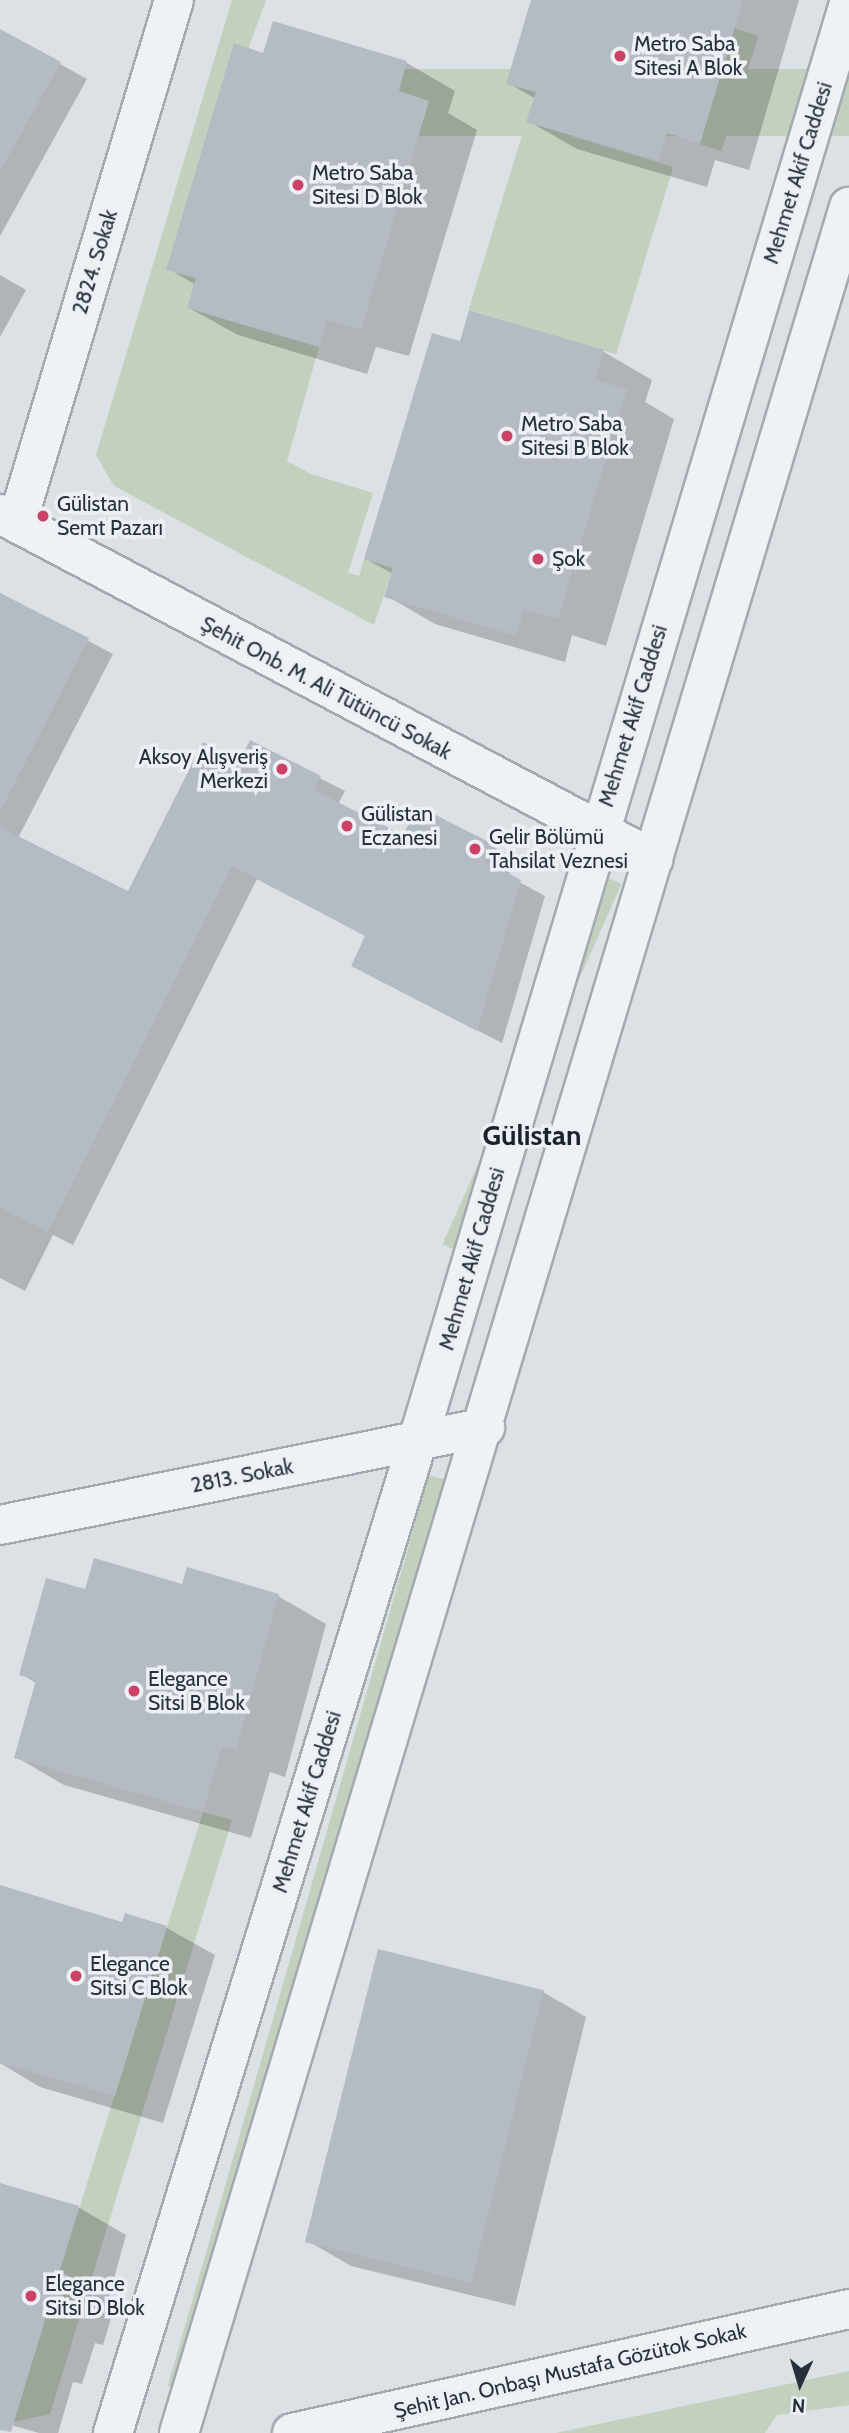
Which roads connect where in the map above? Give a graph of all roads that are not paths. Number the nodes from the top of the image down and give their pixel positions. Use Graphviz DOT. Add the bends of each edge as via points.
graph roads {
  1 [pos="174,0"];
  2 [pos="849,3"];
  3 [pos="849,207"];
  4 [pos="8,519"];
  5 [pos="598,833"];
  6 [pos="653,859"];
  7 [pos="485,1427"];
  8 [pos="418,1440"];
  9 [pos="0,1525"];
  10 [pos="849,2309"];
  11 [pos="113,2433"];
  12 [pos="179,2433"];
  13 [pos="292,2433"];
  1 -- 4 [label="street, 2824. Sokak"];
  2 -- 5 [label="street, Mehmet Akif Caddesi"];
  3 -- 6 [label="street"];
  4 -- 5 [label="street, Şehit Onb. M. Ali Tütüncü Sokak"];
  5 -- 6 [label="street, Şehit Onb. M. Ali Tütüncü Sokak"];
  5 -- 8 [label="street, Mehmet Akif Caddesi"];
  6 -- 7 [label="street"];
  7 -- 8 [label="street, 2813. Sokak"];
  7 -- 12 [label="street"];
  8 -- 9 [label="street, 2813. Sokak"];
  8 -- 11 [label="street, Mehmet Akif Caddesi"];
  10 -- 13 [label="street, Şehit Jan. Onbaşı Mustafa Gözütok Sokak"];
}
